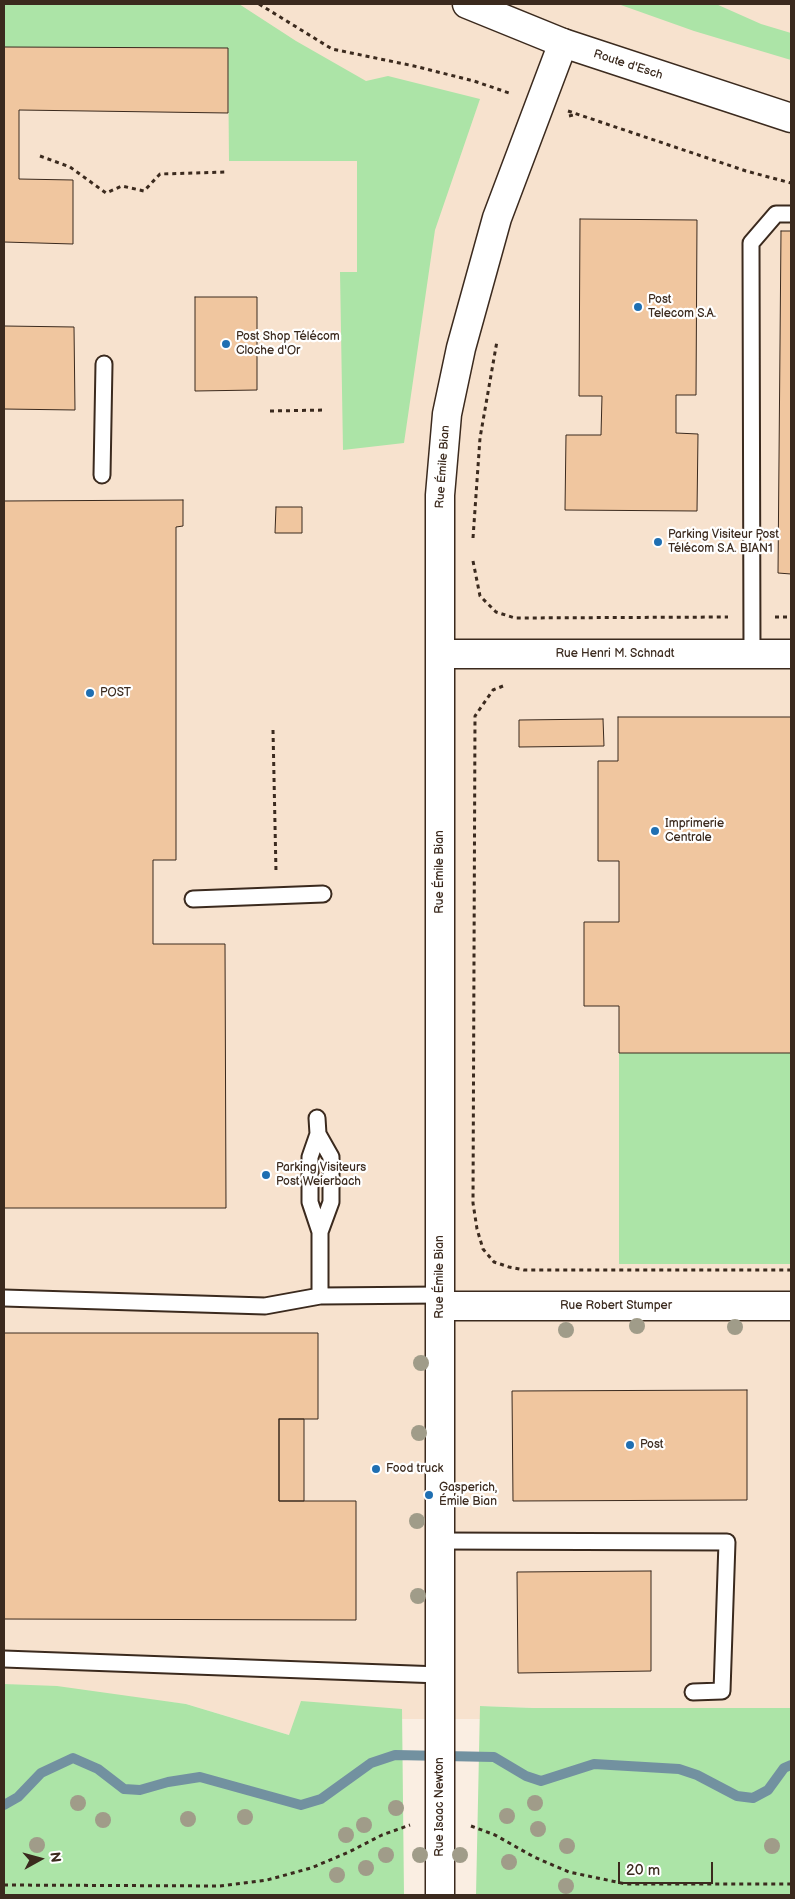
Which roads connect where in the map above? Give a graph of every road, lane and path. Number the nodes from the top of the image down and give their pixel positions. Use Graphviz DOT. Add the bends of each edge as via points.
graph roads {
  1 [pos="467,4"];
  2 [pos="563,43"];
  3 [pos="578,114"];
  4 [pos="563,118"];
  5 [pos="791,118"];
  6 [pos="40,156"];
  7 [pos="228,172"];
  8 [pos="791,214"];
  9 [pos="498,335"];
  10 [pos="104,364"];
  11 [pos="325,410"];
  12 [pos="270,411"];
  13 [pos="102,475"];
  14 [pos="472,543"];
  15 [pos="472,557"];
  16 [pos="752,617"];
  17 [pos="791,617"];
  18 [pos="440,654"];
  19 [pos="752,654"];
  20 [pos="791,654"];
  21 [pos="509,683"];
  22 [pos="274,730"];
  23 [pos="322,894"];
  24 [pos="276,896"];
  25 [pos="193,899"];
  26 [pos="317,1118"];
  27 [pos="318,1134"];
  28 [pos="320,1232"];
  29 [pos="791,1270"];
  30 [pos="320,1296"];
  31 [pos="4,1298"];
  32 [pos="440,1301"];
  33 [pos="791,1306"];
  34 [pos="440,1541"];
  35 [pos="4,1659"];
  36 [pos="440,1675"];
  37 [pos="693,1692"];
  38 [pos="440,1719"];
  39 [pos="410,1825"];
  40 [pos="471,1826"];
  41 [pos="791,1884"];
  42 [pos="4,1885"];
  43 [pos="440,1895"];
  1 -- 2 [label="street, Route d'Esch"];
  2 -- 5 [label="street, Route d'Esch"];
  2 -- 18 [label="street, Rue Émile Bian" via="497,218 461,348 447,414 440,495"];
  3 -- 4 [label="path"];
  6 -- 7 [label="path" via="70,167 106,193 122,186 144,191 160,174"];
  8 -- 16 [label="lane" via="776,214 751,244"];
  9 -- 14 [label="path" via="480,438"];
  10 -- 13 [label="lane"];
  11 -- 12 [label="path"];
  15 -- 16 [label="path" via="480,596 496,612 515,618"];
  16 -- 17 [label="path"];
  16 -- 19 [label="lane"];
  18 -- 19 [label="street, Rue Henri M. Schnadt"];
  18 -- 32 [label="street, Rue Émile Bian"];
  19 -- 20 [label="street, Rue Henri M. Schnadt"];
  21 -- 29 [label="path" via="493,690 475,716 473,1203 476,1229 483,1249 494,1262 524,1270"];
  22 -- 24 [label="path"];
  23 -- 24 [label="lane"];
  24 -- 25 [label="lane"];
  26 -- 27 [label="lane"];
  27 -- 28 [label="lane" via="310,1157 310,1202"];
  27 -- 28 [label="lane" via="331,1157 331,1202"];
  28 -- 30 [label="lane"];
  30 -- 31 [label="lane" via="265,1306"];
  30 -- 32 [label="lane"];
  32 -- 33 [label="street, Rue Robert Stumper"];
  32 -- 34 [label="street, Rue Émile Bian"];
  34 -- 36 [label="street, Rue Émile Bian"];
  34 -- 37 [label="lane" via="727,1542 722,1691"];
  35 -- 36 [label="lane"];
  36 -- 38 [label="street, Rue Émile Bian"];
  38 -- 43 [label="street, Rue Isaac Newton"];
  39 -- 42 [label="path" via="311,1868 266,1880 220,1886"];
  40 -- 41 [label="path" via="569,1872 626,1884"];
}
